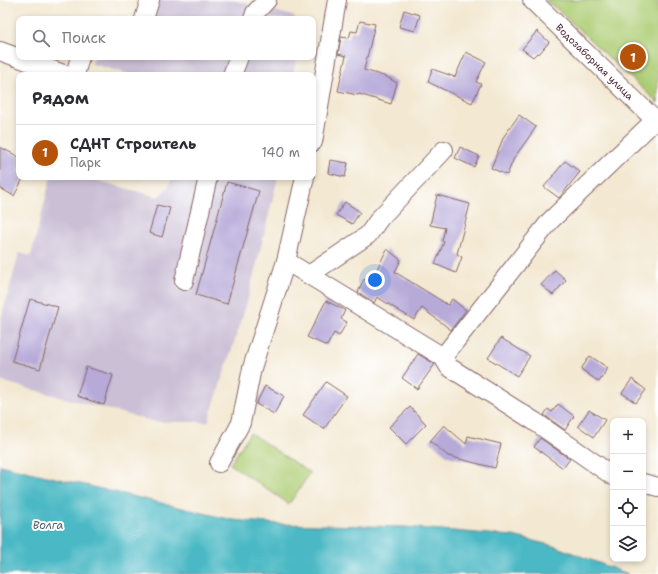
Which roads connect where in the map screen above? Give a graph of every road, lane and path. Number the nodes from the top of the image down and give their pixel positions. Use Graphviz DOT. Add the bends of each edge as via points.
graph roads {
  1 [pos="150,0"];
  2 [pos="266,0"];
  3 [pos="336,0"];
  4 [pos="532,0"];
  5 [pos="145,16"];
  6 [pos="254,16"];
  7 [pos="0,51"];
  8 [pos="16,57"];
  9 [pos="25,60"];
  10 [pos="79,60"];
  11 [pos="238,60"];
  12 [pos="58,72"];
  13 [pos="76,72"];
  14 [pos="233,72"];
  15 [pos="656,122"];
  16 [pos="316,123"];
  17 [pos="444,150"];
  18 [pos="207,180"];
  19 [pos="304,180"];
  20 [pos="286,261"];
  21 [pos="309,275"];
  22 [pos="184,281"];
  23 [pos="443,357"];
  24 [pos="219,463"];
  25 [pos="610,474"];
  26 [pos="646,484"];
  27 [pos="658,488"];
  1 -- 5 [label="street"];
  2 -- 6 [label="street"];
  3 -- 16 [label="street"];
  4 -- 15 [label="street, Водозаборная улица"];
  7 -- 8 [label="street"];
  9 -- 12 [label="street"];
  10 -- 13 [label="street"];
  11 -- 14 [label="street"];
  15 -- 23 [label="street" via="550,221"];
  17 -- 21 [label="street" via="380,218 368,235"];
  18 -- 22 [label="street"];
  19 -- 20 [label="street"];
  20 -- 21 [label="street"];
  20 -- 24 [label="street" via="252,368 241,423"];
  21 -- 23 [label="street"];
  23 -- 25 [label="street" via="449,367 534,421"];
  26 -- 27 [label="street"];
}
